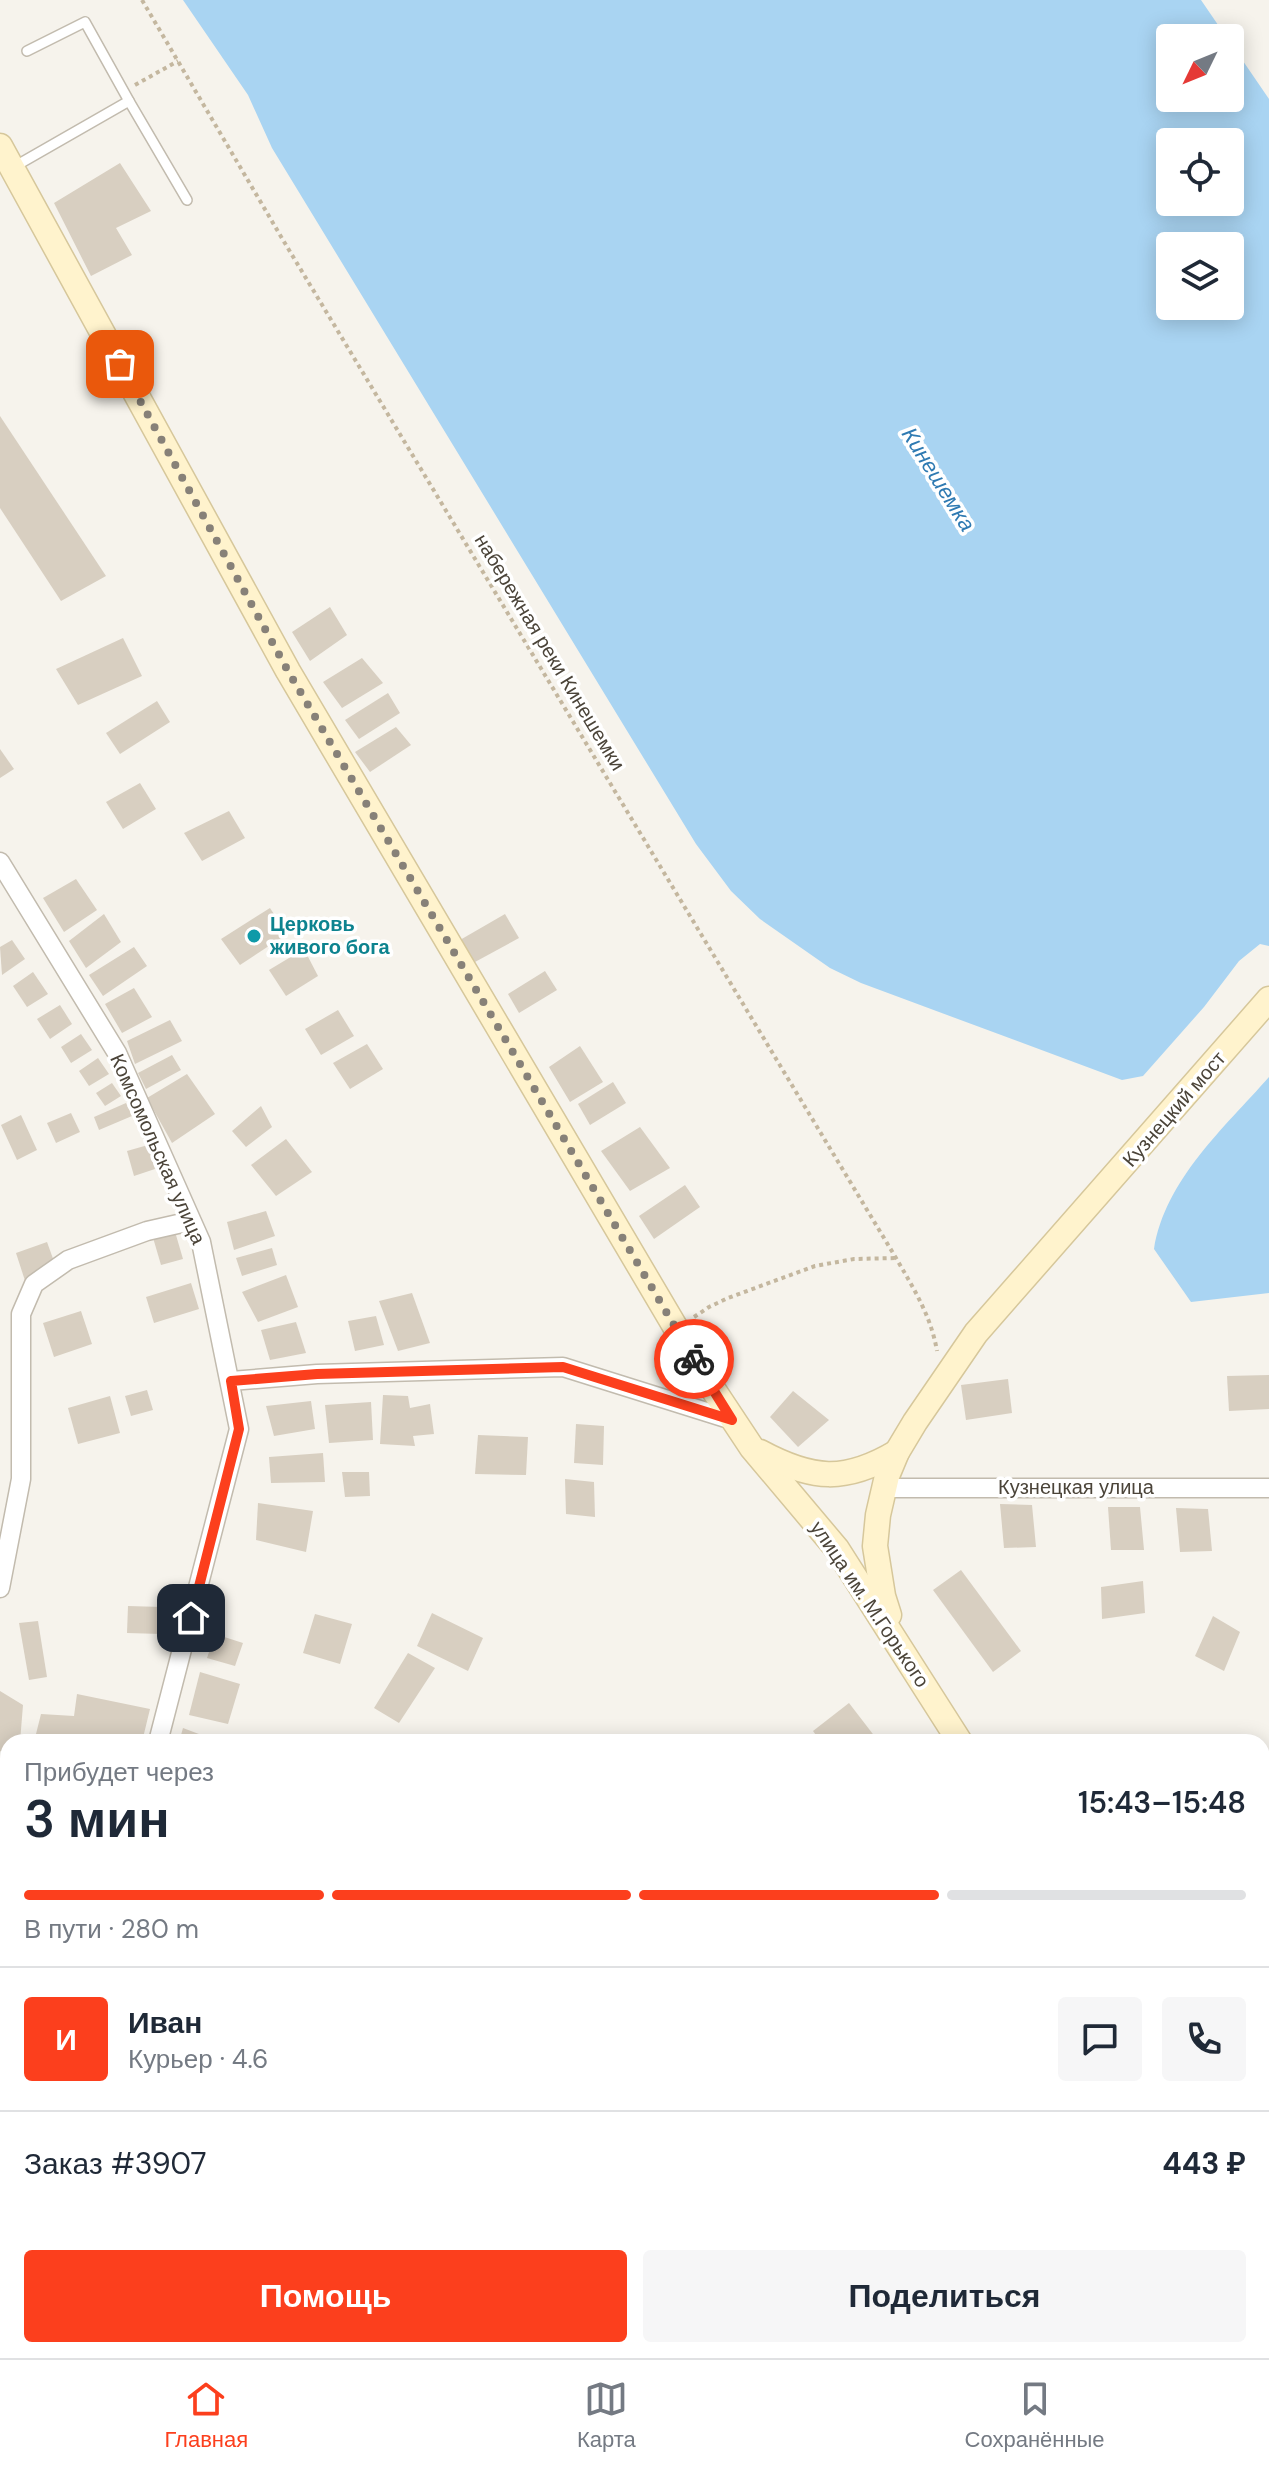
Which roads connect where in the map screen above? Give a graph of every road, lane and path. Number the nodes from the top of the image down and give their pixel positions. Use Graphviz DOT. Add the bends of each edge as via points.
graph roads {
  1 [pos="142,0"];
  2 [pos="27,51"];
  3 [pos="178,61"];
  4 [pos="126,97"];
  5 [pos="0,146"];
  6 [pos="6,172"];
  7 [pos="187,200"];
  8 [pos="0,862"];
  9 [pos="1269,999"];
  10 [pos="191,1221"];
  11 [pos="896,1258"];
  12 [pos="678,1332"];
  13 [pos="231,1381"];
  14 [pos="941,1385"];
  15 [pos="732,1420"];
  16 [pos="752,1448"];
  17 [pos="897,1452"];
  18 [pos="883,1488"];
  19 [pos="1269,1488"];
  20 [pos="0,1588"];
  21 [pos="899,1644"];
  22 [pos="160,1734"];
  23 [pos="955,1734"];
  1 -- 3 [label="path, набережная реки Кинешемки"];
  2 -- 4 [label="lane" via="85,22"];
  3 -- 4 [label="path"];
  3 -- 11 [label="path, набережная реки Кинешемки"];
  4 -- 6 [label="lane"];
  4 -- 7 [label="lane"];
  5 -- 6 [label="main road, улица им. М.Горького"];
  6 -- 12 [label="main road, улица им. М.Горького" via="288,671"];
  8 -- 10 [label="street, Комсомольская улица" via="117,1053"];
  9 -- 14 [label="main road, Кузнецкий мост" via="976,1333"];
  10 -- 13 [label="street, Комсомольская улица" via="201,1242"];
  10 -- 20 [label="street" via="68,1260 34,1284 21,1314 21,1479"];
  11 -- 12 [label="path" via="815,1266 709,1307"];
  11 -- 14 [label="path, набережная реки Кинешемки" via="933,1329"];
  12 -- 15 [label="main road, улица им. М.Горького"];
  13 -- 15 [label="street" via="563,1367"];
  13 -- 22 [label="street, Комсомольская улица" via="239,1429 231,1469"];
  14 -- 17 [label="main road"];
  15 -- 16 [label="main road, улица им. М.Горького"];
  16 -- 17 [label="main road" via="788,1466 832,1475"];
  16 -- 21 [label="main road, улица им. М.Горького" via="837,1549"];
  17 -- 18 [label="main road"];
  18 -- 19 [label="street, Кузнецкая улица"];
  18 -- 21 [label="main road" via="875,1546 883,1596"];
  21 -- 23 [label="main road, улица им. М.Горького"];
}
